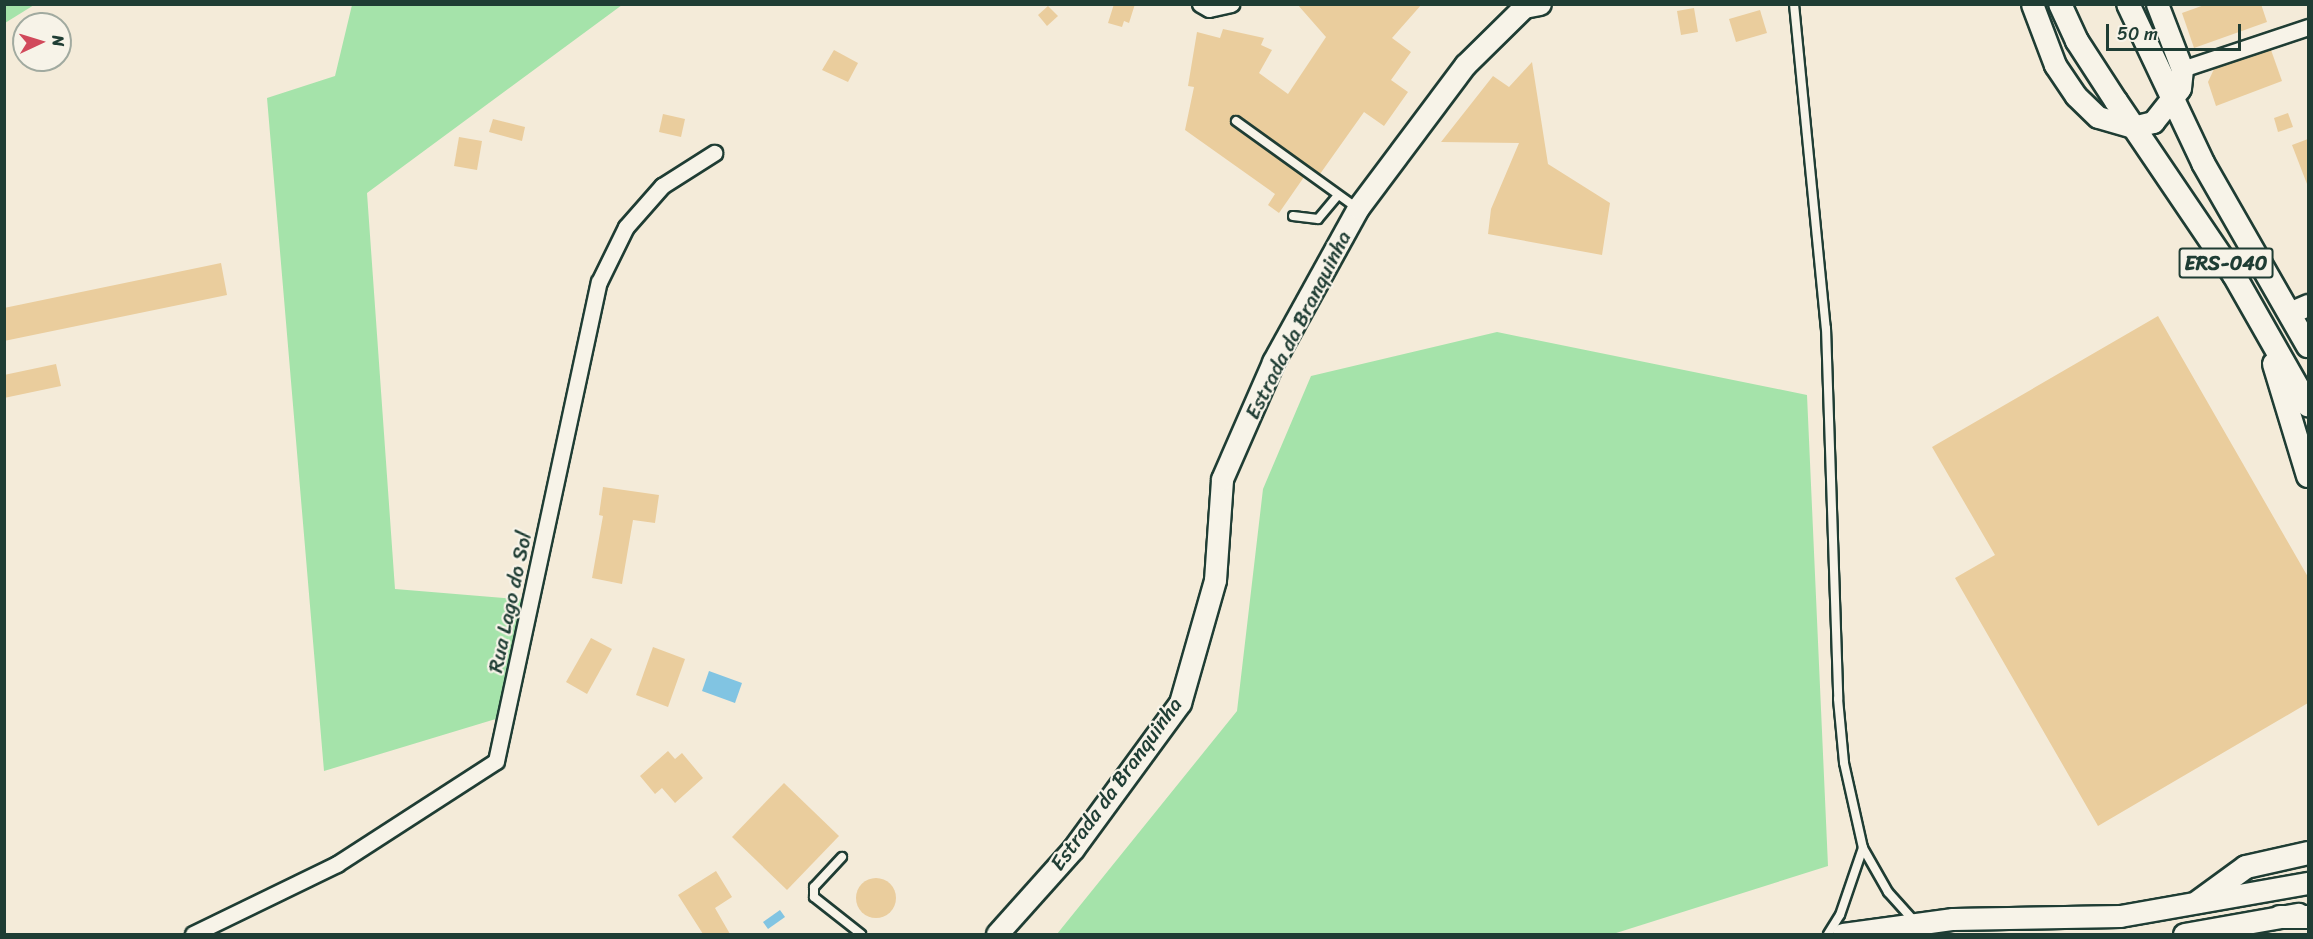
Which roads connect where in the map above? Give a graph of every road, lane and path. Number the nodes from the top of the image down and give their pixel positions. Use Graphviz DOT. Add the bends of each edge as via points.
graph roads {
  1 [pos="1200,4"];
  2 [pos="1231,4"];
  3 [pos="1794,4"];
  4 [pos="2032,4"];
  5 [pos="2060,4"];
  6 [pos="2127,4"];
  7 [pos="2157,4"];
  8 [pos="1529,5"];
  9 [pos="2308,27"];
  10 [pos="2178,86"];
  11 [pos="1236,121"];
  12 [pos="2124,126"];
  13 [pos="714,153"];
  14 [pos="1337,196"];
  15 [pos="1358,208"];
  16 [pos="1293,216"];
  17 [pos="2299,309"];
  18 [pos="2263,325"];
  19 [pos="2308,346"];
  20 [pos="2308,405"];
  21 [pos="2308,476"];
  22 [pos="1863,848"];
  23 [pos="2308,853"];
  24 [pos="842,857"];
  25 [pos="2308,883"];
  26 [pos="2198,902"];
  27 [pos="2308,912"];
  28 [pos="2280,917"];
  29 [pos="2308,917"];
  30 [pos="1928,926"];
  31 [pos="193,934"];
  32 [pos="861,934"];
  33 [pos="997,934"];
  34 [pos="1828,934"];
  35 [pos="1843,934"];
  36 [pos="2184,934"];
  1 -- 2 [label="street" via="1209,9"];
  3 -- 22 [label="lane" via="1826,328 1838,699 1844,763"];
  4 -- 12 [label="main road" via="2065,81 2091,112"];
  5 -- 12 [label="main road, ERS-040"];
  6 -- 10 [label="main road, ERS-040"];
  7 -- 10 [label="main road"];
  8 -- 15 [label="main road, Estrada da Branquinha" via="1465,66"];
  9 -- 10 [label="street"];
  10 -- 12 [label="main road" via="2153,122"];
  10 -- 17 [label="main road, ERS-040" via="2203,164"];
  11 -- 14 [label="lane"];
  12 -- 18 [label="main road, ERS-040" via="2234,275"];
  13 -- 31 [label="street, Rua Lago do Sol" via="662,186 626,227 599,282 496,761 337,864"];
  14 -- 15 [label="lane"];
  14 -- 16 [label="lane" via="1318,219"];
  15 -- 33 [label="main road, Estrada da Branquinha" via="1273,362 1222,478 1215,580 1180,703 1073,849"];
  17 -- 19 [label="main road, ERS-040"];
  18 -- 20 [label="main road, ERS-040"];
  18 -- 21 [label="main road"];
  22 -- 30 [label="lane" via="1888,892"];
  22 -- 34 [label="lane" via="1840,915"];
  23 -- 26 [label="main road" via="2246,867"];
  24 -- 32 [label="lane" via="814,887 814,897"];
  25 -- 26 [label="main road"];
  26 -- 30 [label="main road" via="2090,919"];
  27 -- 28 [label="main road"];
  28 -- 29 [label="main road"];
  28 -- 36 [label="main road"];
  30 -- 35 [label="main road"];
}
